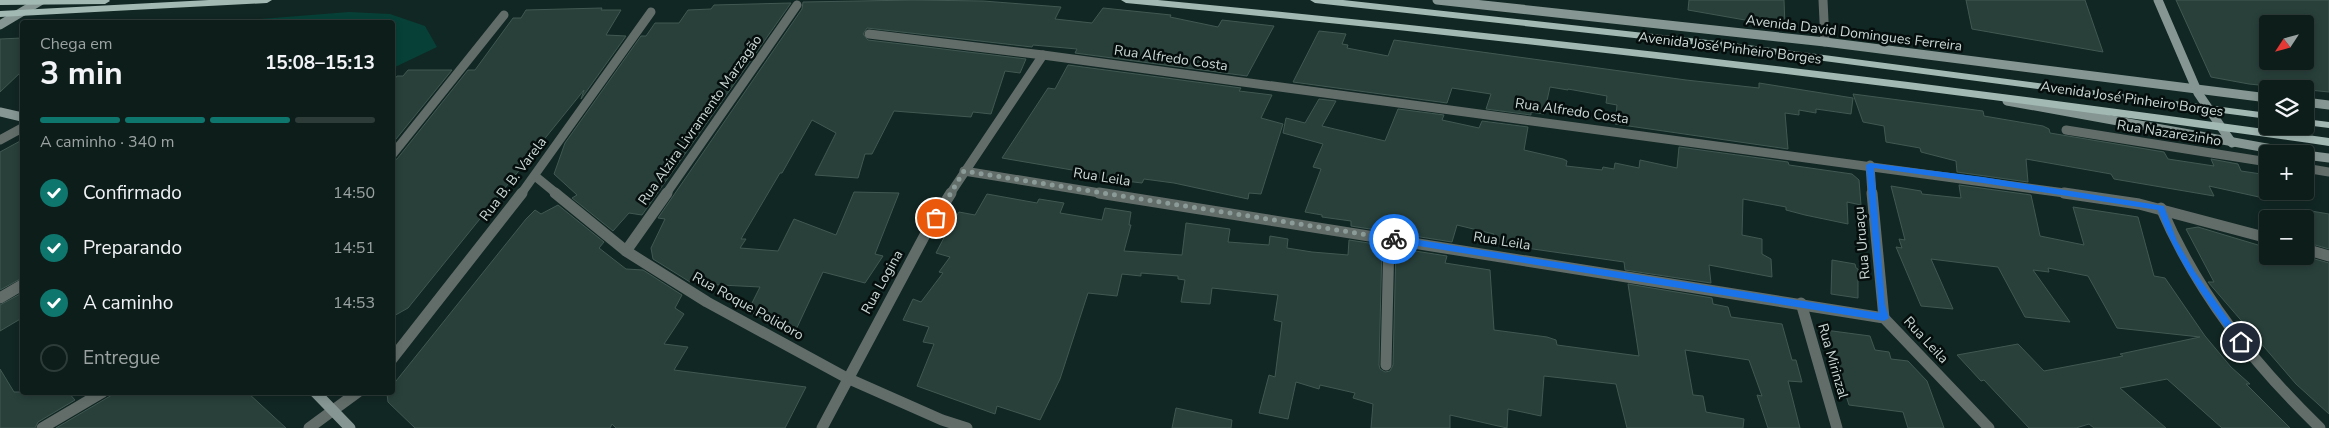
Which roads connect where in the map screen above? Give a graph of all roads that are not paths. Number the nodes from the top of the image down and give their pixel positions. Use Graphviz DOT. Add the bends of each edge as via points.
graph roads {
  1 [pos="174,0"];
  2 [pos="267,0"];
  3 [pos="1126,0"];
  4 [pos="1315,0"];
  5 [pos="1437,0"];
  6 [pos="1823,0"];
  7 [pos="2158,0"];
  8 [pos="41,1"];
  9 [pos="0,2"];
  10 [pos="1491,3"];
  11 [pos="797,5"];
  12 [pos="652,12"];
  13 [pos="19,13"];
  14 [pos="0,14"];
  15 [pos="504,14"];
  16 [pos="0,25"];
  17 [pos="869,34"];
  18 [pos="1825,42"];
  19 [pos="1043,54"];
  20 [pos="2197,90"];
  21 [pos="1959,92"];
  22 [pos="2259,97"];
  23 [pos="2314,103"];
  24 [pos="2329,105"];
  25 [pos="2206,107"];
  26 [pos="0,112"];
  27 [pos="2259,115"];
  28 [pos="20,117"];
  29 [pos="2314,123"];
  30 [pos="2216,125"];
  31 [pos="2329,125"];
  32 [pos="20,129"];
  33 [pos="2066,130"];
  34 [pos="0,140"];
  35 [pos="2329,142"];
  36 [pos="2232,143"];
  37 [pos="2259,147"];
  38 [pos="395,150"];
  39 [pos="2314,156"];
  40 [pos="2329,158"];
  41 [pos="2259,161"];
  42 [pos="1870,165"];
  43 [pos="2314,170"];
  44 [pos="964,171"];
  45 [pos="2329,172"];
  46 [pos="535,176"];
  47 [pos="2161,208"];
  48 [pos="2259,235"];
  49 [pos="1389,238"];
  50 [pos="626,251"];
  51 [pos="2314,252"];
  52 [pos="2329,256"];
  53 [pos="20,286"];
  54 [pos="0,298"];
  55 [pos="1801,303"];
  56 [pos="1884,318"];
  57 [pos="395,355"];
  58 [pos="1386,365"];
  59 [pos="847,378"];
  60 [pos="98,395"];
  61 [pos="318,395"];
  62 [pos="354,395"];
  63 [pos="333,411"];
  64 [pos="42,428"];
  65 [pos="309,428"];
  66 [pos="350,428"];
  67 [pos="822,428"];
  68 [pos="967,428"];
  69 [pos="1837,428"];
  70 [pos="1989,428"];
  71 [pos="2320,428"];
  1 -- 8 [label="main road"];
  2 -- 13 [label="main road"];
  3 -- 21 [label="main road, Avenida José Pinheiro Borges" via="1618,49"];
  4 -- 25 [label="main road, Avenida José Pinheiro Borges" via="1717,44"];
  5 -- 10 [label="street, Avenida David Domingues Ferreira"];
  6 -- 18 [label="street"];
  7 -- 20 [label="street"];
  8 -- 9 [label="main road"];
  8 -- 13 [label="street"];
  10 -- 18 [label="street, Avenida David Domingues Ferreira"];
  11 -- 50 [label="street, Rua Alzira Livramento Marzagão"];
  12 -- 46 [label="street, Rua B. B. Varela"];
  13 -- 14 [label="main road"];
  13 -- 16 [label="street"];
  15 -- 38 [label="street"];
  17 -- 19 [label="street, Rua Alfredo Costa"];
  18 -- 20 [label="street, Avenida David Domingues Ferreira"];
  19 -- 42 [label="street, Rua Alfredo Costa"];
  19 -- 44 [label="street, Rua Logina"];
  20 -- 22 [label="street, Avenida David Domingues Ferreira"];
  20 -- 25 [label="street"];
  21 -- 30 [label="main road, Avenida José Pinheiro Borges"];
  21 -- 36 [label="street"];
  23 -- 24 [label="street"];
  25 -- 27 [label="main road, Avenida José Pinheiro Borges"];
  25 -- 30 [label="street"];
  26 -- 28 [label="street"];
  29 -- 31 [label="main road"];
  30 -- 35 [label="main road, Avenida José Pinheiro Borges"];
  30 -- 36 [label="street"];
  32 -- 34 [label="street"];
  33 -- 41 [label="street, Rua Nazarezinho"];
  36 -- 37 [label="street"];
  39 -- 40 [label="street"];
  42 -- 47 [label="street, Rua Alfredo Costa"];
  42 -- 56 [label="street, Rua Uruaçu"];
  43 -- 45 [label="street"];
  44 -- 49 [label="street, Rua Leila"];
  44 -- 59 [label="street, Rua Logina"];
  46 -- 50 [label="street, Rua Roque Polidoro"];
  46 -- 57 [label="street, Rua B. B. Varela"];
  47 -- 48 [label="street, Rua Alfredo Costa"];
  47 -- 71 [label="street" via="2173,241 2191,274 2231,330 2269,378"];
  49 -- 55 [label="street, Rua Leila"];
  49 -- 58 [label="street"];
  50 -- 59 [label="street, Rua Roque Polidoro" via="707,302"];
  51 -- 52 [label="street"];
  53 -- 54 [label="street"];
  55 -- 56 [label="street, Rua Leila"];
  55 -- 69 [label="street, Rua Mirinzal"];
  56 -- 70 [label="street, Rua Leila"];
  59 -- 67 [label="street, Rua Logina"];
  59 -- 68 [label="street, Rua Roque Polidoro"];
  60 -- 64 [label="street"];
  61 -- 63 [label="street"];
  62 -- 63 [label="street"];
  63 -- 65 [label="street"];
  63 -- 66 [label="street"];
}
